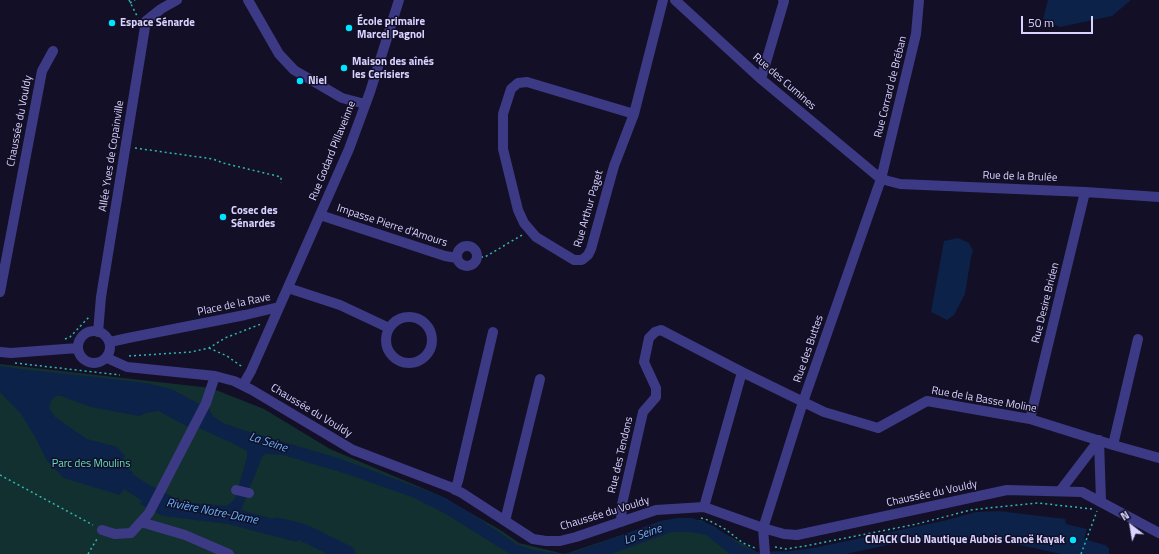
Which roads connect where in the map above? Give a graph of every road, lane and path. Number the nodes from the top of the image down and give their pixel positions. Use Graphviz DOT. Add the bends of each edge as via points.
graph roads {
  1 [pos="129,0"];
  2 [pos="135,0"];
  3 [pos="177,0"];
  4 [pos="248,0"];
  5 [pos="399,0"];
  6 [pos="663,0"];
  7 [pos="675,0"];
  8 [pos="783,0"];
  9 [pos="919,0"];
  10 [pos="130,3"];
  11 [pos="138,18"];
  12 [pos="53,51"];
  13 [pos="761,78"];
  14 [pos="365,104"];
  15 [pos="634,114"];
  16 [pos="125,147"];
  17 [pos="881,179"];
  18 [pos="281,183"];
  19 [pos="1085,192"];
  20 [pos="1159,197"];
  21 [pos="320,215"];
  22 [pos="530,230"];
  23 [pos="457,258"];
  24 [pos="476,258"];
  25 [pos="288,288"];
  26 [pos="0,292"];
  27 [pos="279,307"];
  28 [pos="91,312"];
  29 [pos="262,324"];
  30 [pos="389,328"];
  31 [pos="98,332"];
  32 [pos="493,332"];
  33 [pos="1138,339"];
  34 [pos="62,340"];
  35 [pos="110,342"];
  36 [pos="78,348"];
  37 [pos="209,348"];
  38 [pos="0,352"];
  39 [pos="125,355"];
  40 [pos="107,358"];
  41 [pos="241,368"];
  42 [pos="742,372"];
  43 [pos="216,376"];
  44 [pos="540,379"];
  45 [pos="243,385"];
  46 [pos="803,402"];
  47 [pos="1030,419"];
  48 [pos="1099,440"];
  49 [pos="1113,445"];
  50 [pos="1159,458"];
  51 [pos="0,475"];
  52 [pos="236,490"];
  53 [pos="455,490"];
  54 [pos="1060,491"];
  55 [pos="249,493"];
  56 [pos="1101,502"];
  57 [pos="704,507"];
  58 [pos="504,520"];
  59 [pos="141,522"];
  60 [pos="621,522"];
  61 [pos="763,528"];
  62 [pos="102,530"];
  63 [pos="1159,533"];
  64 [pos="765,550"];
  65 [pos="88,554"];
  66 [pos="230,554"];
  67 [pos="1081,554"];
  1 -- 10 [label="path"];
  2 -- 10 [label="path"];
  3 -- 16 [label="street, Allée Yves de Copainville" via="146,21"];
  4 -- 14 [label="street" via="279,54 294,70 342,98"];
  5 -- 14 [label="street, Rue Godard Pillaveinne"];
  6 -- 15 [label="street, Rue Arthur Paget"];
  7 -- 13 [label="street, Rue des Cumines"];
  8 -- 13 [label="street"];
  9 -- 17 [label="street, Rue Corrard de Bréban" via="916,34"];
  10 -- 11 [label="path"];
  12 -- 26 [label="street, Chaussée du Vouldy" via="42,71"];
  13 -- 17 [label="street, Rue des Cumines"];
  14 -- 21 [label="street, Rue Godard Pillaveinne" via="349,149"];
  15 -- 22 [label="street, Rue Arthur Paget" via="614,166 588,255 582,260 574,260 536,237"];
  15 -- 22 [label="street, Rue Arthur Paget" via="527,82 518,83 511,89 503,114 503,149 518,210"];
  16 -- 18 [label="path" via="213,160 281,177"];
  16 -- 31 [label="street, Allée Yves de Copainville"];
  17 -- 19 [label="street, Rue de la Brulée" via="900,184"];
  17 -- 46 [label="street, Rue des Buttes"];
  19 -- 20 [label="street, Rue de la Brulée"];
  19 -- 47 [label="street, Rue Desire Briden"];
  21 -- 23 [label="street, Impasse Pierre d'Amours"];
  21 -- 25 [label="street, Rue Godard Pillaveinne"];
  22 -- 24 [label="path" via="485,257"];
  23 -- 24 [label="street, Impasse Pierre d'Amours" via="465,266 474,263"];
  23 -- 24 [label="street, Impasse Pierre d'Amours" via="460,249 470,247 475,251"];
  25 -- 27 [label="street, Rue Godard Pillaveinne"];
  25 -- 30 [label="street" via="340,305"];
  27 -- 35 [label="street, Place de la Rave"];
  27 -- 45 [label="street, Place de la Rave"];
  28 -- 34 [label="path" via="88,319"];
  29 -- 37 [label="path" via="225,338"];
  30 -- 30 [label="street" via="400,318 415,317 422,320 427,325 432,339 428,353 415,362 400,361 388,350 386,335"];
  31 -- 35 [label="street" via="105,335"];
  31 -- 36 [label="street" via="84,335"];
  32 -- 53 [label="street"];
  33 -- 49 [label="street"];
  35 -- 40 [label="street" via="110,353"];
  36 -- 38 [label="street"];
  36 -- 40 [label="street" via="86,361 101,362"];
  37 -- 39 [label="path" via="191,352"];
  37 -- 41 [label="path" via="226,356"];
  40 -- 43 [label="street, Chaussée du Vouldy" via="127,367"];
  42 -- 46 [label="street, Rue de la Basse Moline"];
  42 -- 57 [label="street"];
  42 -- 60 [label="street, Rue des Tendons" via="661,330 649,338 644,362 656,388 656,396 643,412 622,504"];
  43 -- 45 [label="street, Chaussée du Vouldy"];
  43 -- 59 [label="street" via="192,430 149,513"];
  44 -- 58 [label="street"];
  45 -- 53 [label="street, Chaussée du Vouldy" via="353,450"];
  46 -- 47 [label="street, Rue de la Basse Moline" via="824,412 878,428 927,401"];
  46 -- 61 [label="street, Rue des Buttes"];
  47 -- 48 [label="street, Rue de la Basse Moline"];
  48 -- 49 [label="street, Rue de la Basse Moline"];
  48 -- 54 [label="street"];
  48 -- 56 [label="street"];
  49 -- 50 [label="street, Rue de la Basse Moline"];
  51 -- 62 [label="path"];
  52 -- 55 [label="street"];
  53 -- 58 [label="street, Chaussée du Vouldy"];
  54 -- 56 [label="street, Chaussée du Vouldy" via="1082,492"];
  54 -- 61 [label="street, Chaussée du Vouldy" via="1007,490 797,535"];
  56 -- 63 [label="street, Chaussée du Vouldy"];
  57 -- 60 [label="street, Chaussée du Vouldy" via="656,510"];
  57 -- 61 [label="street, Chaussée du Vouldy"];
  58 -- 60 [label="street, Chaussée du Vouldy" via="533,539 546,541 576,537"];
  59 -- 62 [label="street" via="131,533 115,534"];
  59 -- 66 [label="street" via="184,535"];
  61 -- 64 [label="street"];
  62 -- 65 [label="path"];
  64 -- 67 [label="path" via="805,546 917,524 971,510 1038,504 1089,508 1097,511"];
}
